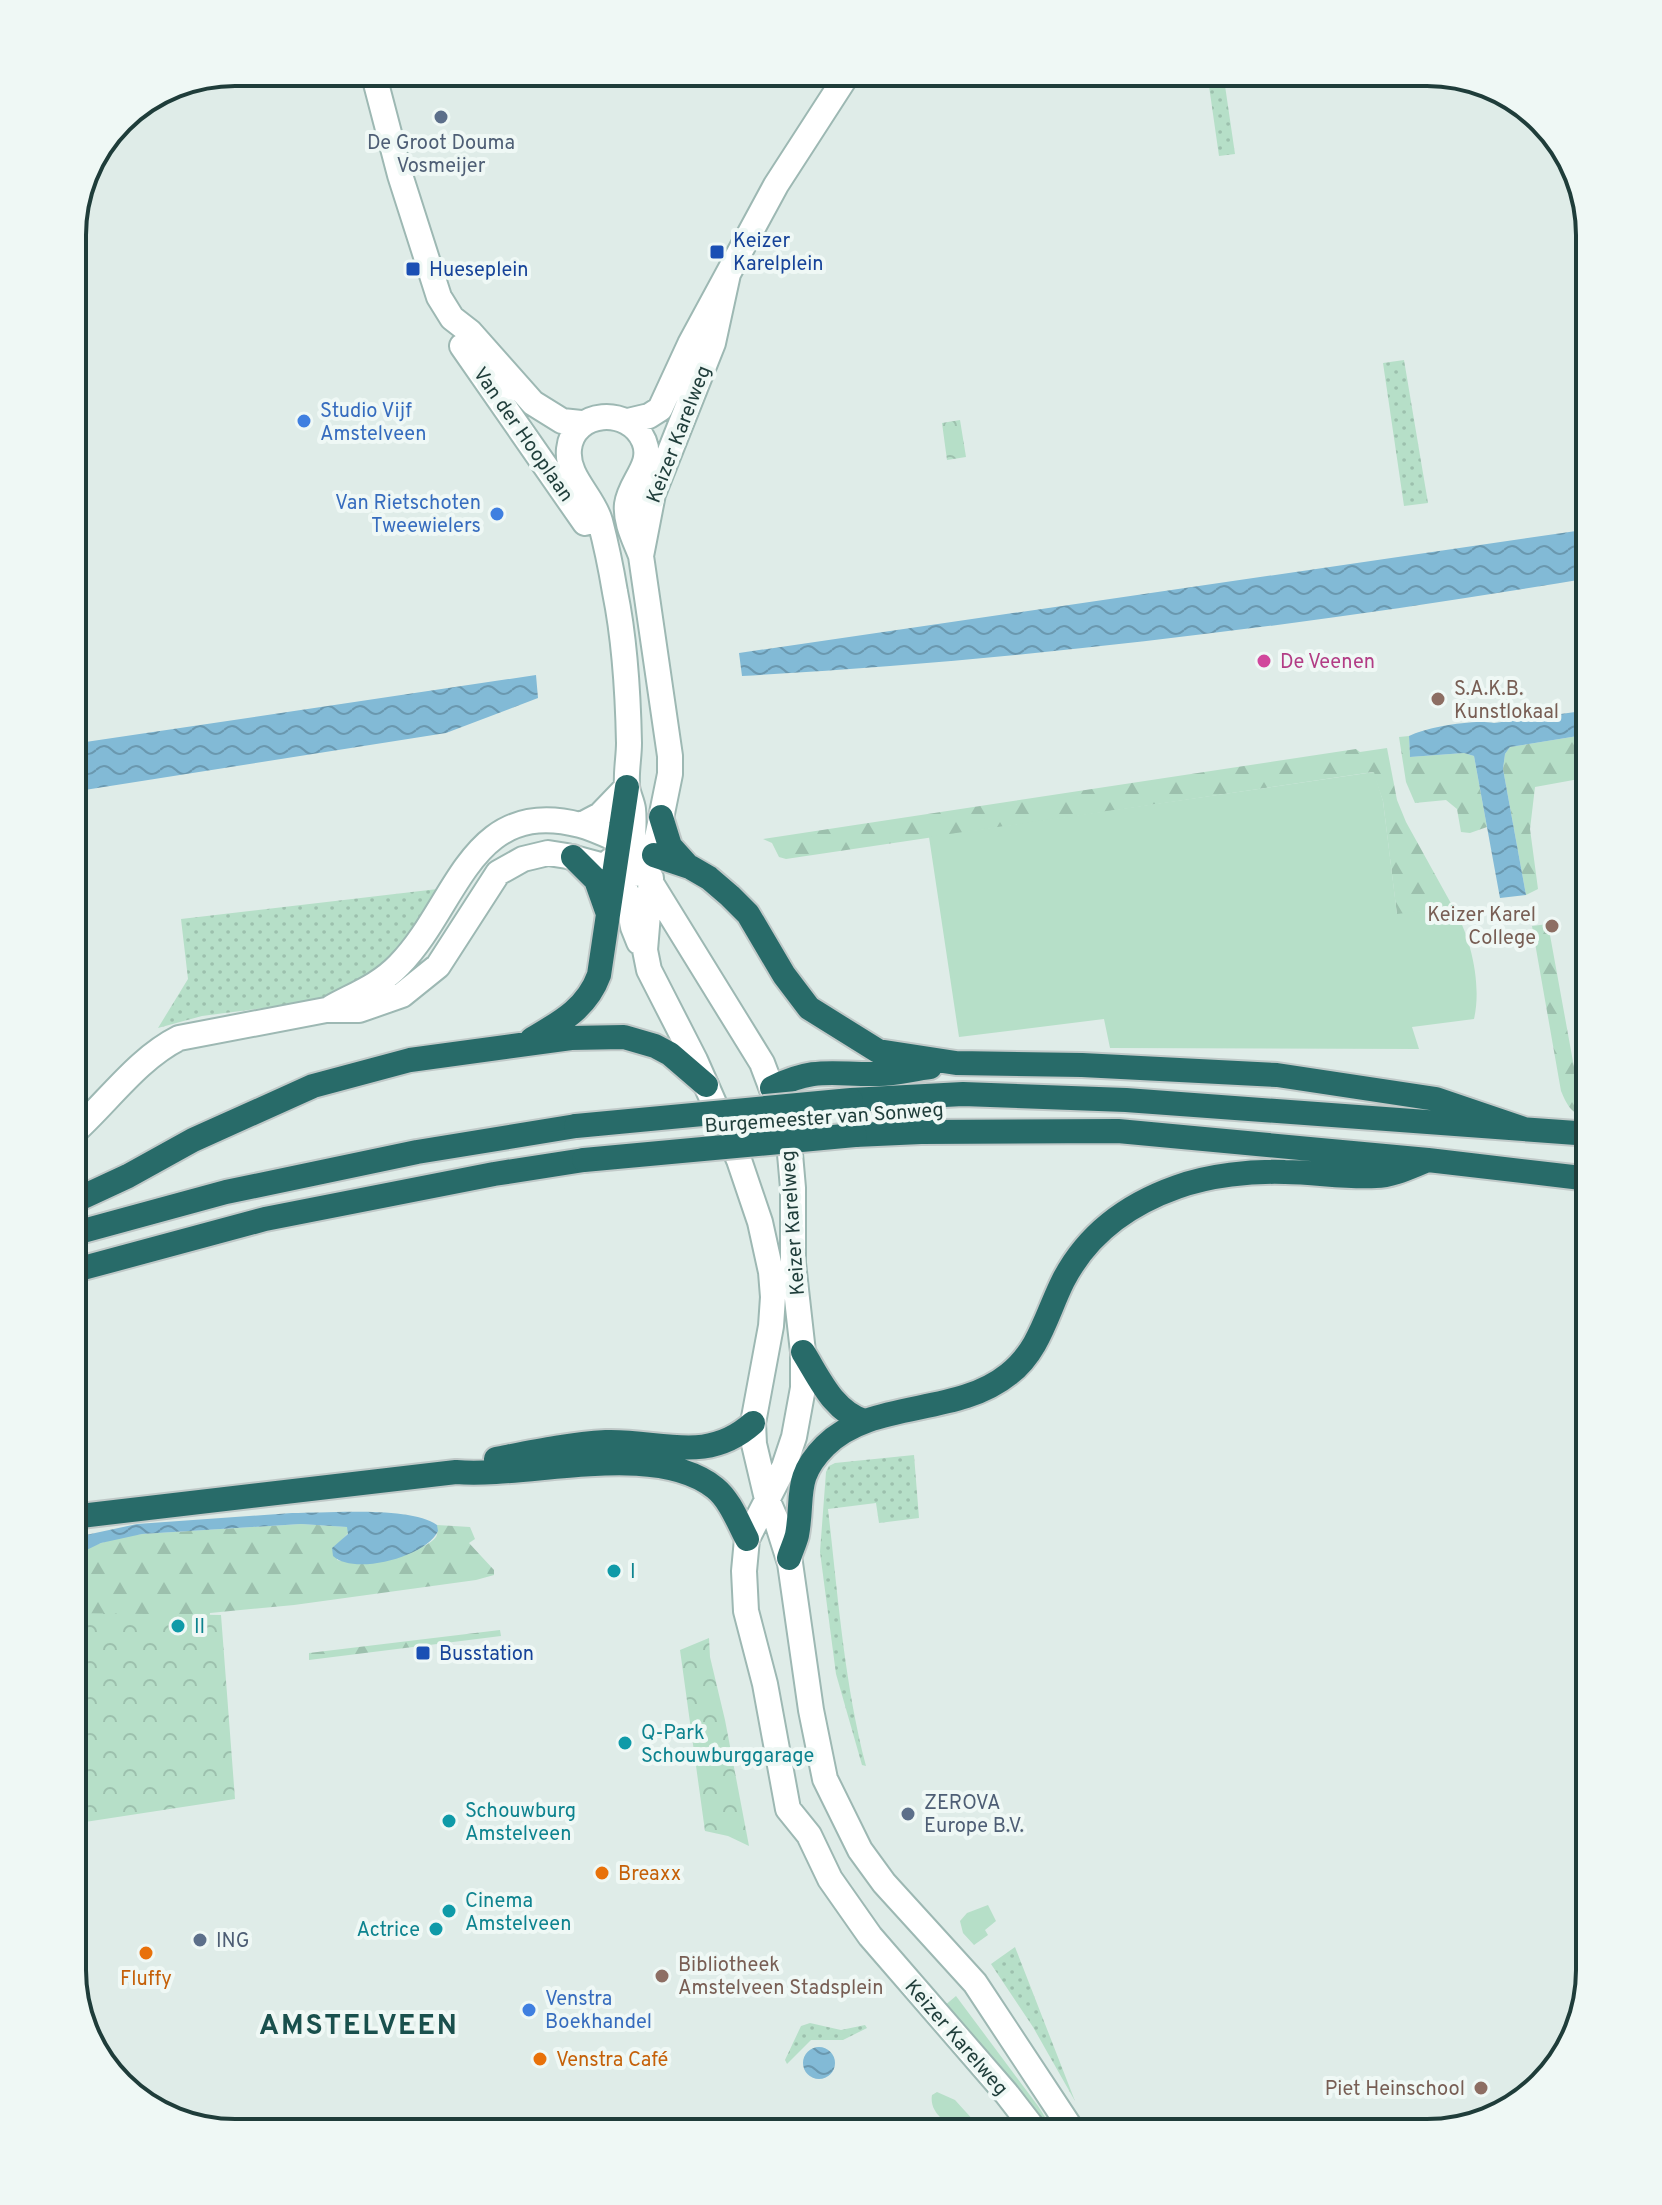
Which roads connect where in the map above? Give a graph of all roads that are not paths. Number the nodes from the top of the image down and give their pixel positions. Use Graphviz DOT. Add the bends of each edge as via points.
graph roads {
  1 [pos="377,86"];
  2 [pos="840,86"];
  3 [pos="728,274"];
  4 [pos="452,318"];
  5 [pos="628,421"];
  6 [pos="581,423"];
  7 [pos="604,546"];
  8 [pos="641,556"];
  9 [pos="627,787"];
  10 [pos="661,817"];
  11 [pos="587,827"];
  12 [pos="573,857"];
  13 [pos="630,859"];
  14 [pos="690,867"];
  15 [pos="608,914"];
  16 [pos="646,959"];
  17 [pos="326,1010"];
  18 [pos="523,1044"];
  19 [pos="956,1063"];
  20 [pos="706,1085"];
  21 [pos="772,1088"];
  22 [pos="86,1120"];
  23 [pos="1524,1129"];
  24 [pos="1576,1133"];
  25 [pos="1428,1160"];
  26 [pos="1576,1177"];
  27 [pos="86,1196"];
  28 [pos="86,1230"];
  29 [pos="86,1267"];
  30 [pos="803,1352"];
  31 [pos="864,1421"];
  32 [pos="753,1423"];
  33 [pos="456,1472"];
  34 [pos="767,1499"];
  35 [pos="86,1515"];
  36 [pos="747,1539"];
  37 [pos="789,1558"];
  38 [pos="1026,2119"];
  39 [pos="1065,2119"];
  1 -- 4 [label="main road, Van der Hooplaan" via="427,263"];
  2 -- 3 [label="main road, Keizer Karelweg" via="776,185"];
  3 -- 5 [label="main road, Keizer Karelweg" via="660,409"];
  3 -- 8 [label="main road, Keizer Karelweg" via="713,343 653,494"];
  4 -- 6 [label="main road, Van der Hooplaan" via="533,403 562,421"];
  4 -- 7 [label="main road, Van der Hooplaan" via="457,341"];
  5 -- 6 [label="main road" via="610,417"];
  5 -- 8 [label="main road" via="647,455 627,504"];
  6 -- 7 [label="main road" via="571,439 569,458 599,518"];
  7 -- 9 [label="main road" via="625,668"];
  8 -- 10 [label="main road, Keizer Karelweg" via="670,756"];
  9 -- 11 [label="main road"];
  9 -- 13 [label="highway"];
  10 -- 13 [label="main road"];
  10 -- 14 [label="highway" via="670,846"];
  11 -- 13 [label="main road"];
  11 -- 17 [label="main road" via="538,820 494,836 400,965 370,988"];
  12 -- 13 [label="main road"];
  12 -- 15 [label="highway" via="596,880"];
  12 -- 17 [label="main road" via="548,853 498,873 438,966 402,995 359,1010"];
  13 -- 14 [label="highway"];
  13 -- 15 [label="highway"];
  13 -- 16 [label="main road, Keizer Karelweg"];
  13 -- 16 [label="main road" via="627,893"];
  13 -- 21 [label="main road, Keizer Karelweg" via="762,1063"];
  14 -- 19 [label="highway" via="748,914 809,1008 878,1051"];
  15 -- 18 [label="highway" via="599,975 589,997"];
  16 -- 20 [label="main road, Keizer Karelweg"];
  17 -- 22 [label="main road" via="179,1038 149,1058"];
  18 -- 20 [label="highway" via="624,1037 670,1054"];
  18 -- 27 [label="highway" via="410,1060 313,1086"];
  19 -- 21 [label="highway" via="882,1074 812,1072"];
  19 -- 23 [label="highway" via="1277,1075 1436,1099"];
  20 -- 32 [label="main road, Keizer Karelweg" via="753,1200 771,1272 771,1326"];
  21 -- 30 [label="main road, Keizer Karelweg" via="790,1154 793,1263"];
  23 -- 24 [label="highway, Burgemeester van Sonweg"];
  23 -- 28 [label="highway, Burgemeester van Sonweg, bridge" via="1126,1100 963,1094 851,1100 576,1126 417,1152 240,1188"];
  25 -- 26 [label="highway, Burgemeester van Sonweg"];
  25 -- 29 [label="highway, Burgemeester van Sonweg, bridge" via="1118,1131 855,1135 584,1160 494,1174 265,1219"];
  25 -- 31 [label="highway" via="1379,1177 1240,1174 1156,1195 1120,1215 1079,1253 1034,1346 1009,1374 951,1403"];
  30 -- 31 [label="highway" via="838,1406"];
  30 -- 34 [label="main road, Keizer Karelweg" via="794,1437"];
  31 -- 37 [label="highway" via="825,1446 807,1469"];
  32 -- 33 [label="highway" via="715,1445 581,1444 478,1462"];
  32 -- 34 [label="main road, Keizer Karelweg"];
  33 -- 35 [label="highway"];
  33 -- 36 [label="highway" via="620,1464 672,1468 715,1488"];
  34 -- 36 [label="main road, Keizer Karelweg"];
  34 -- 37 [label="main road, Keizer Karelweg"];
  36 -- 38 [label="main road, Keizer Karelweg" via="746,1611 788,1809 870,1936"];
  37 -- 39 [label="main road, Keizer Karelweg" via="825,1779 860,1850 975,1983"];
}
